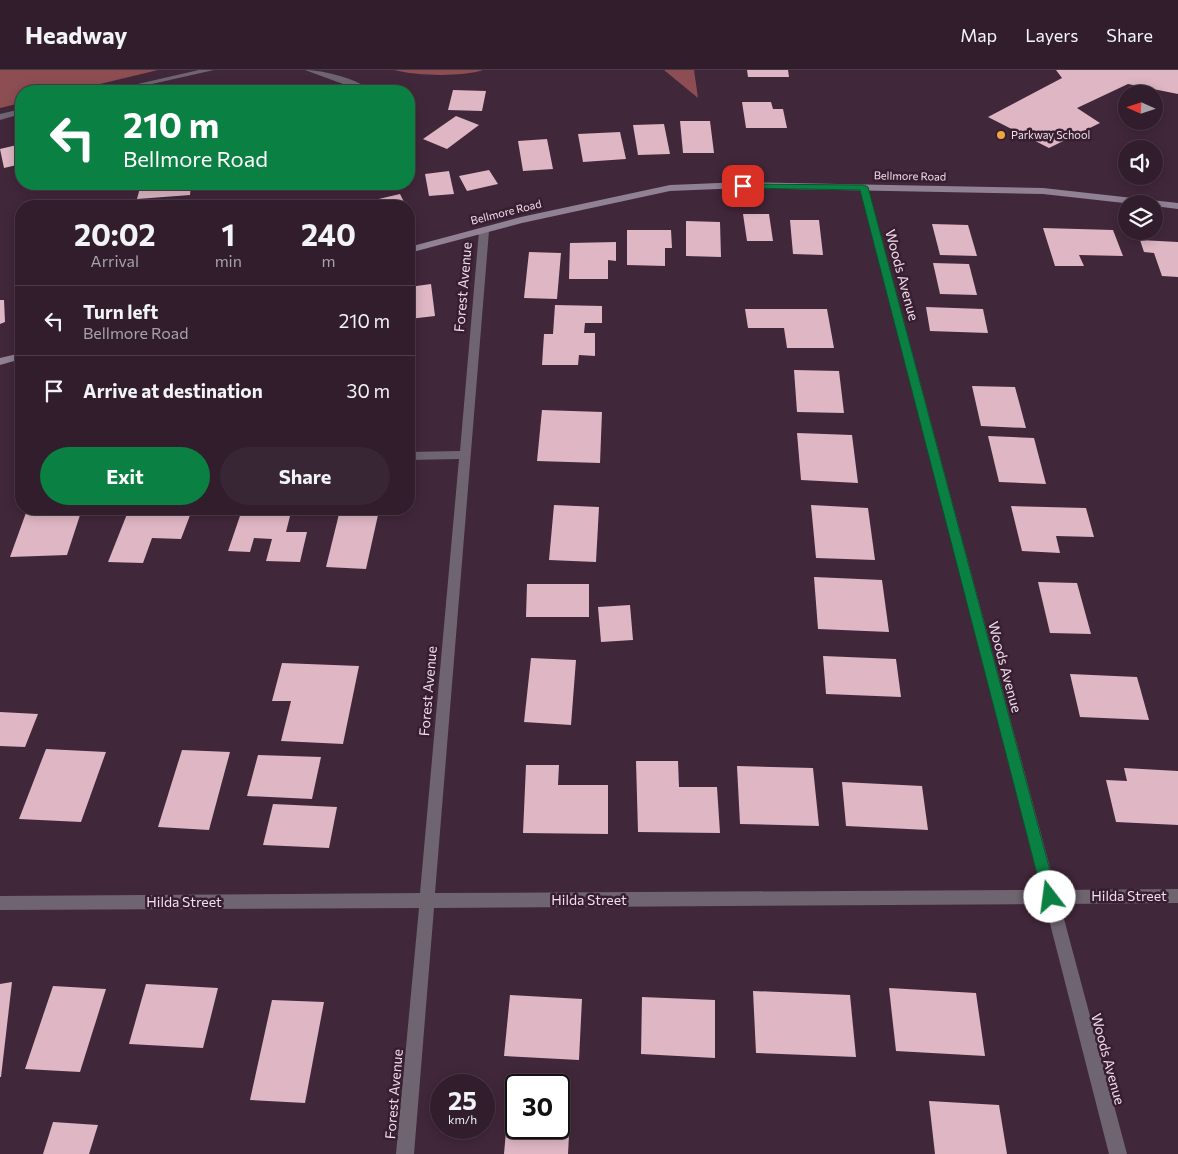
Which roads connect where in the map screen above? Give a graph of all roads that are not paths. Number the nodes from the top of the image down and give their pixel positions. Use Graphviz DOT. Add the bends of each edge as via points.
graph roads {
  1 [pos="210,70"];
  2 [pos="309,70"];
  3 [pos="139,85"];
  4 [pos="354,85"];
  5 [pos="15,113"];
  6 [pos="0,117"];
  7 [pos="864,187"];
  8 [pos="1178,206"];
  9 [pos="484,230"];
  10 [pos="415,248"];
  11 [pos="15,358"];
  12 [pos="0,362"];
  13 [pos="415,456"];
  14 [pos="465,456"];
  15 [pos="1178,896"];
  16 [pos="1050,897"];
  17 [pos="427,901"];
  18 [pos="0,903"];
  19 [pos="405,1154"];
  20 [pos="1118,1154"];
  1 -- 3 [label="street"];
  2 -- 4 [label="street"];
  5 -- 6 [label="street"];
  7 -- 8 [label="main road, Bellmore Road" via="1043,190"];
  7 -- 9 [label="main road, Bellmore Road" via="670,188"];
  7 -- 16 [label="street, Woods Avenue"];
  9 -- 10 [label="main road, Bellmore Road"];
  9 -- 14 [label="street, Forest Avenue"];
  11 -- 12 [label="main road"];
  13 -- 14 [label="street"];
  14 -- 17 [label="street, Forest Avenue"];
  15 -- 16 [label="street, Hilda Street"];
  16 -- 17 [label="street, Hilda Street"];
  16 -- 20 [label="street, Woods Avenue"];
  17 -- 18 [label="street, Hilda Street"];
  17 -- 19 [label="street, Forest Avenue"];
}
